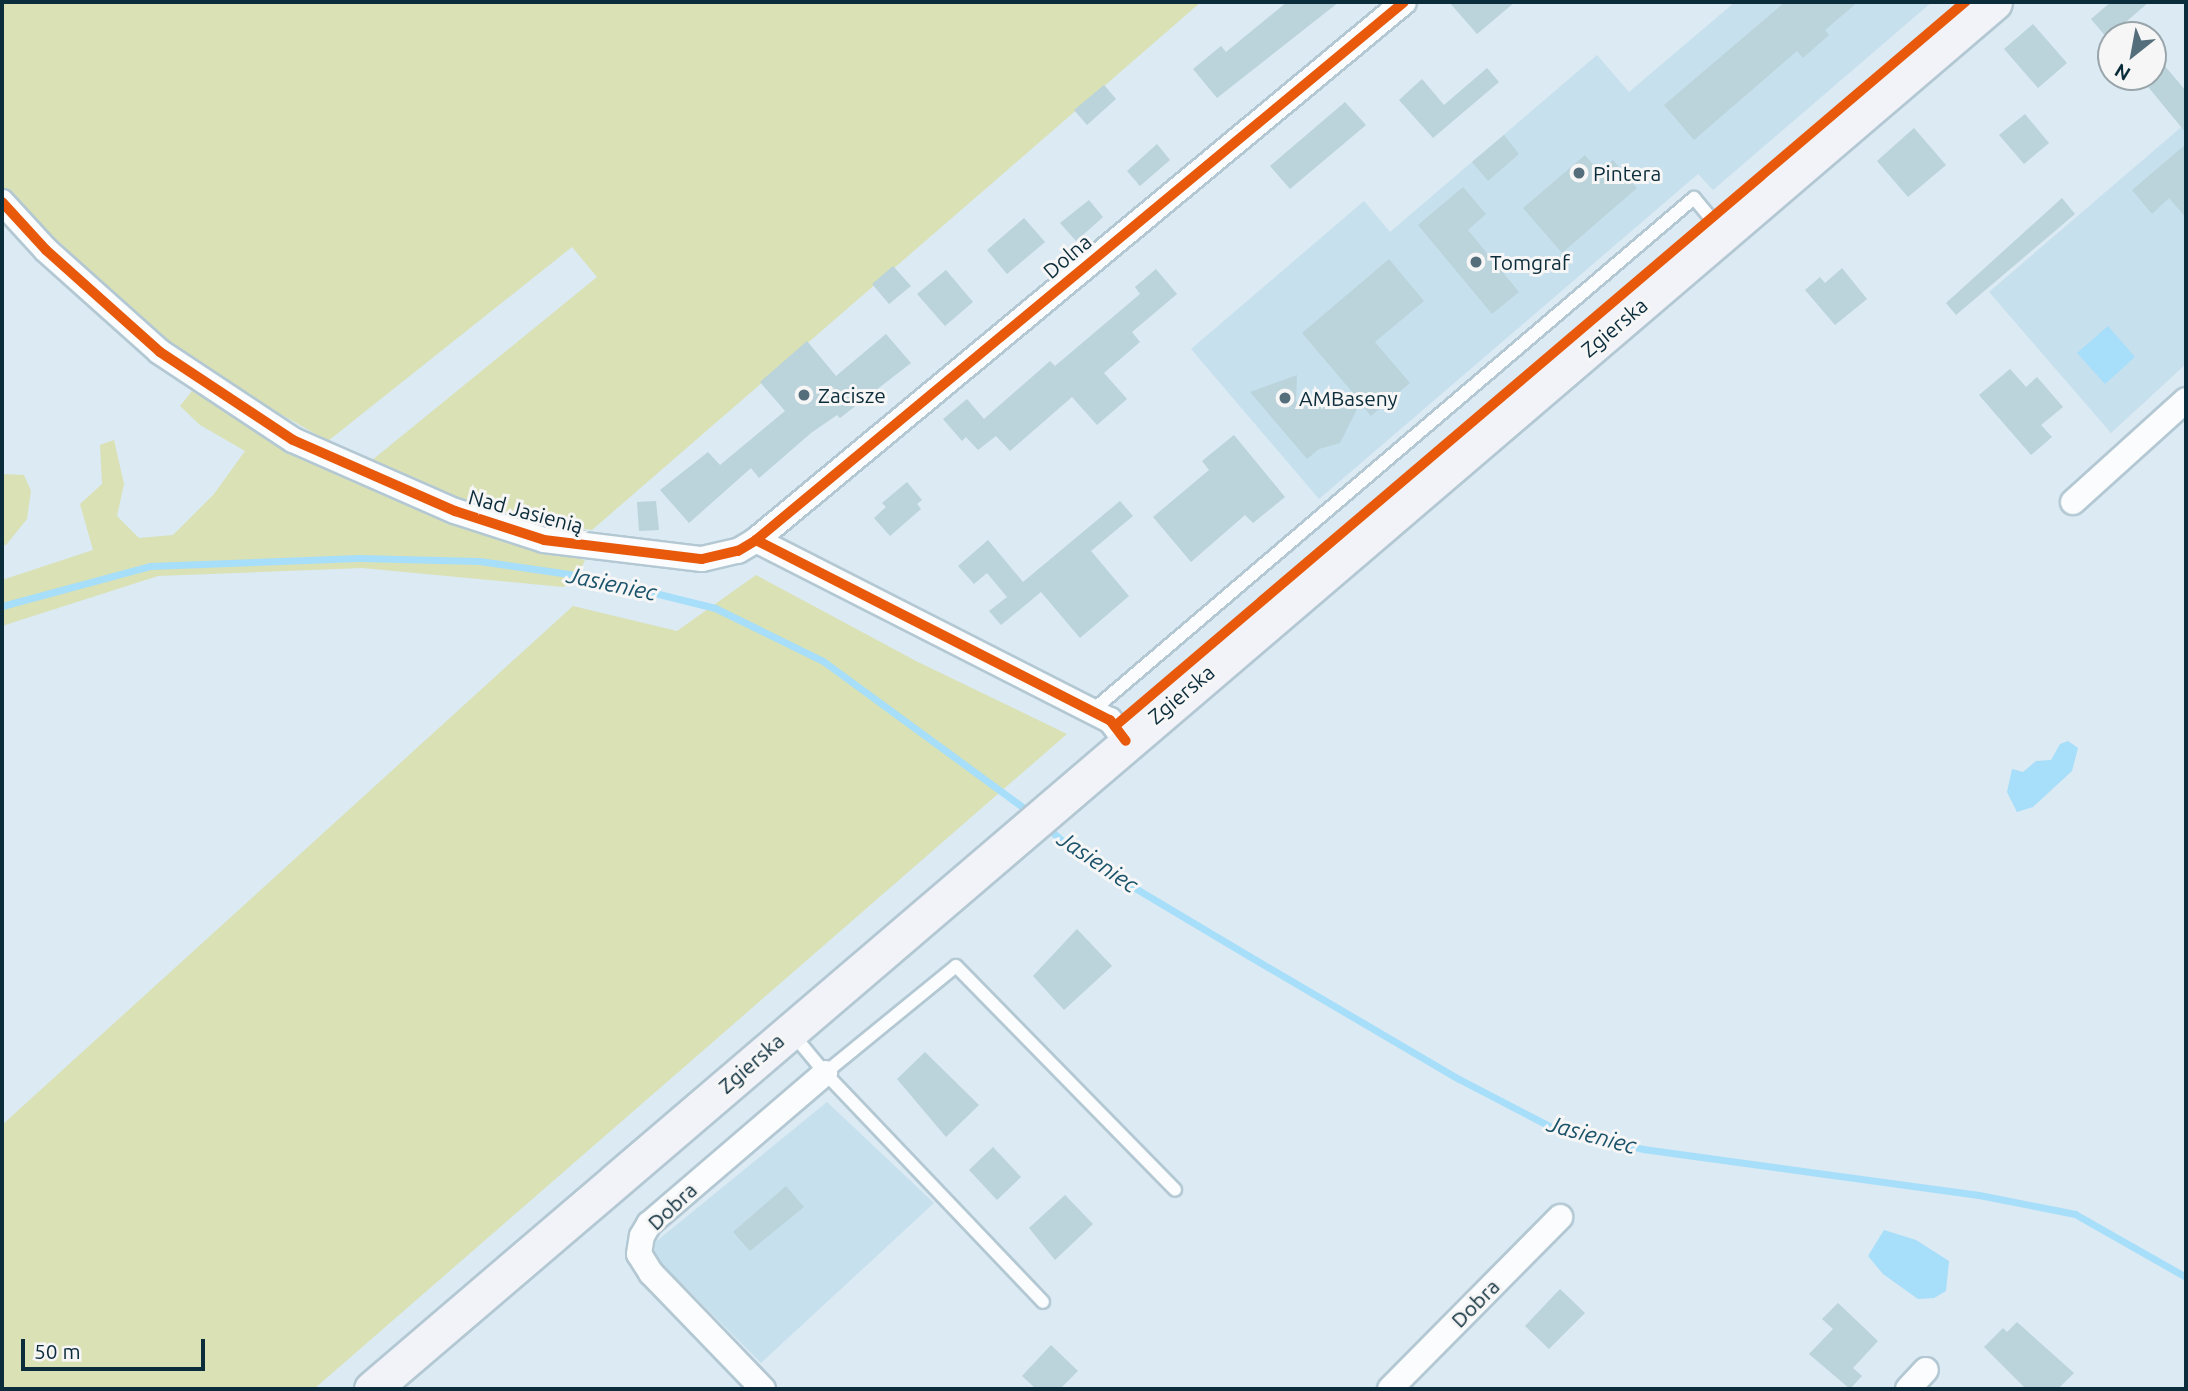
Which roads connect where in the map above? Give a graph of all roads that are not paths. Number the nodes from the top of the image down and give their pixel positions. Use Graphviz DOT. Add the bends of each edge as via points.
graph roads {
  1 [pos="1404,2"];
  2 [pos="1994,2"];
  3 [pos="2,202"];
  4 [pos="1723,233"];
  5 [pos="2186,400"];
  6 [pos="2073,502"];
  7 [pos="756,540"];
  8 [pos="1092,712"];
  9 [pos="1126,740"];
  10 [pos="790,1030"];
  11 [pos="825,1073"];
  12 [pos="1175,1190"];
  13 [pos="1560,1217"];
  14 [pos="1043,1302"];
  15 [pos="1926,1370"];
  16 [pos="372,1389"];
  17 [pos="763,1389"];
  18 [pos="1390,1389"];
  19 [pos="1908,1389"];
  1 -- 7 [label="street, Dolna"];
  2 -- 4 [label="main road, Zgierska"];
  3 -- 7 [label="street, Nad Jasienią" via="46,250 189,374 293,440 399,489 501,528 588,547 702,559 738,551"];
  4 -- 8 [label="lane" via="1694,198"];
  4 -- 9 [label="main road, Zgierska"];
  5 -- 6 [label="street"];
  7 -- 8 [label="street"];
  8 -- 9 [label="street" via="1110,720"];
  9 -- 10 [label="main road, Zgierska"];
  10 -- 11 [label="lane"];
  10 -- 16 [label="main road, Zgierska"];
  11 -- 12 [label="lane" via="956,966"];
  11 -- 14 [label="lane"];
  11 -- 17 [label="street, Dobra" via="649,1224 642,1236 639,1254 651,1273"];
  13 -- 18 [label="street, Dobra"];
  15 -- 19 [label="street"];
}
